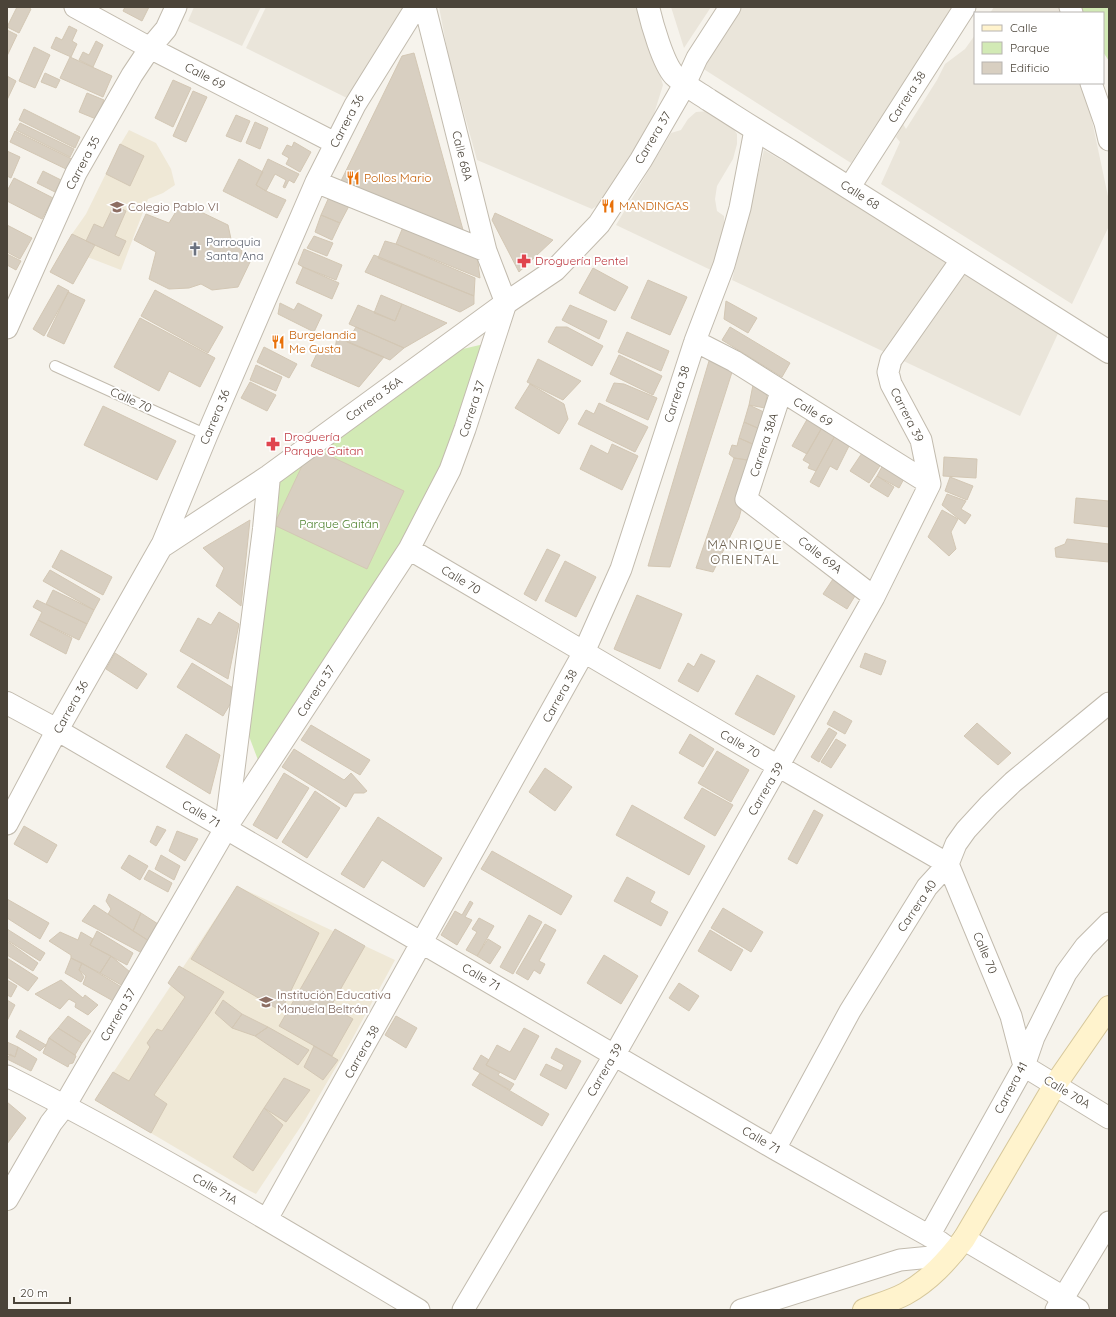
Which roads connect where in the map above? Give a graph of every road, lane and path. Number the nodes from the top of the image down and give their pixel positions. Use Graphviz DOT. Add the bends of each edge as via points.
graph roads {
  1 [pos="75,7"];
  2 [pos="176,7"];
  3 [pos="416,7"];
  4 [pos="425,7"];
  5 [pos="648,7"];
  6 [pos="730,7"];
  7 [pos="965,7"];
  8 [pos="150,48"];
  9 [pos="685,84"];
  10 [pos="1091,85"];
  11 [pos="1109,98"];
  12 [pos="755,130"];
  13 [pos="1109,140"];
  14 [pos="336,143"];
  15 [pos="316,182"];
  16 [pos="849,188"];
  17 [pos="486,251"];
  18 [pos="962,259"];
  19 [pos="506,302"];
  20 [pos="7,328"];
  21 [pos="695,341"];
  22 [pos="1109,352"];
  23 [pos="55,366"];
  24 [pos="781,392"];
  25 [pos="208,435"];
  26 [pos="268,476"];
  27 [pos="930,484"];
  28 [pos="746,499"];
  29 [pos="161,547"];
  30 [pos="410,549"];
  31 [pos="874,597"];
  32 [pos="584,652"];
  33 [pos="7,703"];
  34 [pos="1109,703"];
  35 [pos="57,730"];
  36 [pos="778,766"];
  37 [pos="7,824"];
  38 [pos="226,828"];
  39 [pos="948,864"];
  40 [pos="1109,923"];
  41 [pos="423,943"];
  42 [pos="1109,1007"];
  43 [pos="615,1054"];
  44 [pos="1024,1066"];
  45 [pos="7,1076"];
  46 [pos="1055,1085"];
  47 [pos="66,1105"];
  48 [pos="1109,1118"];
  49 [pos="775,1149"];
  50 [pos="7,1199"];
  51 [pos="267,1219"];
  52 [pos="1109,1222"];
  53 [pos="929,1236"];
  54 [pos="956,1249"];
  55 [pos="902,1302"];
  56 [pos="1065,1307"];
  57 [pos="419,1310"];
  58 [pos="463,1310"];
  59 [pos="741,1310"];
  60 [pos="864,1310"];
  1 -- 8 [label="street, Calle 69"];
  2 -- 8 [label="street, Carrera 35" via="166,29"];
  3 -- 14 [label="street, Carrera 36" via="354,104"];
  4 -- 17 [label="street, Calle 68A"];
  5 -- 9 [label="street, Calle 68" via="669,67 673,75"];
  6 -- 9 [label="street, Carrera 37" via="697,58"];
  7 -- 16 [label="street, Carrera 38"];
  8 -- 14 [label="street, Calle 69"];
  8 -- 20 [label="street, Carrera 35" via="76,174"];
  9 -- 12 [label="street, Calle 68"];
  9 -- 19 [label="street, Carrera 37" via="641,160 599,224 555,270"];
  10 -- 11 [label="street"];
  10 -- 13 [label="street"];
  12 -- 16 [label="street, Calle 68"];
  12 -- 21 [label="street, Carrera 38" via="740,208 724,265"];
  14 -- 15 [label="street, Carrera 36"];
  15 -- 17 [label="street"];
  15 -- 25 [label="street, Carrera 36"];
  16 -- 18 [label="street, Calle 68"];
  17 -- 19 [label="street, Calle 68A"];
  18 -- 22 [label="street, Calle 68"];
  18 -- 27 [label="street, Carrera 39" via="891,360 888,372 891,384 921,440"];
  19 -- 26 [label="street, Carrera 36A"];
  19 -- 30 [label="street, Carrera 37" via="466,429 450,470"];
  21 -- 24 [label="street, Calle 69" via="734,361"];
  21 -- 32 [label="street, Carrera 38" via="620,569"];
  23 -- 25 [label="lane, Calle 70"];
  24 -- 27 [label="street, Calle 69"];
  24 -- 28 [label="street, Carrera 38A"];
  25 -- 29 [label="street, Carrera 36"];
  26 -- 29 [label="street, Carrera 36A"];
  26 -- 38 [label="street, Carrera 37" via="264,529"];
  27 -- 31 [label="street, Carrera 39"];
  28 -- 31 [label="street, Calle 69A"];
  29 -- 35 [label="street, Carrera 36"];
  30 -- 32 [label="street, Calle 70"];
  30 -- 38 [label="street, Carrera 37"];
  31 -- 36 [label="street, Carrera 39"];
  32 -- 36 [label="street, Calle 70"];
  32 -- 41 [label="street, Carrera 38"];
  33 -- 35 [label="street, Calle 71"];
  34 -- 39 [label="street, Carrera 40" via="989,805 956,844"];
  35 -- 37 [label="street, Carrera 36"];
  35 -- 38 [label="street, Calle 71"];
  36 -- 39 [label="street, Calle 70"];
  36 -- 43 [label="street, Carrera 39"];
  38 -- 41 [label="street, Calle 71"];
  38 -- 47 [label="street, Carrera 37"];
  39 -- 44 [label="street, Calle 70" via="1011,1016"];
  39 -- 49 [label="street, Carrera 40" via="928,888 850,1011"];
  40 -- 44 [label="street, Carrera 41" via="1085,947 1066,973 1034,1037"];
  41 -- 43 [label="street, Calle 71"];
  41 -- 51 [label="street, Carrera 38"];
  42 -- 46 [label="main road"];
  43 -- 49 [label="street, Calle 71"];
  43 -- 58 [label="street, Carrera 39"];
  44 -- 46 [label="street, Calle 70A"];
  44 -- 53 [label="street, Carrera 41"];
  45 -- 47 [label="street, Calle 71A"];
  46 -- 48 [label="street, Calle 70A"];
  46 -- 54 [label="main road"];
  47 -- 50 [label="street, Carrera 37" via="51,1123"];
  47 -- 51 [label="street, Calle 71A"];
  49 -- 53 [label="street, Calle 71"];
  51 -- 57 [label="street, Calle 71A"];
  52 -- 56 [label="street"];
  53 -- 54 [label="street, Calle 71"];
  54 -- 55 [label="main road" via="939,1269"];
  54 -- 56 [label="street, Calle 71" via="1054,1292"];
  54 -- 59 [label="street" via="900,1260"];
  55 -- 60 [label="main road"];
}
